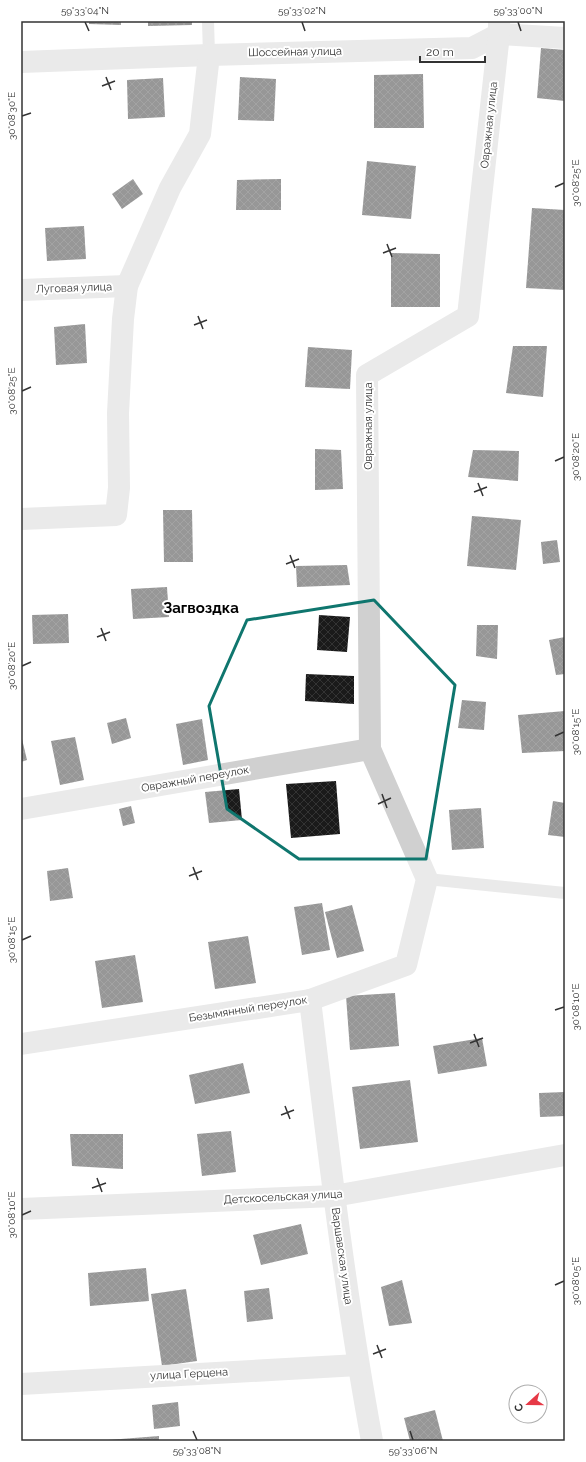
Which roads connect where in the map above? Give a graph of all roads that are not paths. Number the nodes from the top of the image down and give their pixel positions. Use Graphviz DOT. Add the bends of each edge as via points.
graph roads {
  1 [pos="208,21"];
  2 [pos="499,27"];
  3 [pos="565,38"];
  4 [pos="210,54"];
  5 [pos="21,62"];
  6 [pos="127,286"];
  7 [pos="21,290"];
  8 [pos="21,519"];
  9 [pos="370,749"];
  10 [pos="21,809"];
  11 [pos="427,879"];
  12 [pos="565,893"];
  13 [pos="310,1000"];
  14 [pos="21,1044"];
  15 [pos="565,1155"];
  16 [pos="334,1196"];
  17 [pos="21,1209"];
  18 [pos="358,1365"];
  19 [pos="21,1384"];
  20 [pos="372,1441"];
  1 -- 4 [label="lane"];
  2 -- 3 [label="street"];
  2 -- 4 [label="street, Шоссейная улица" via="472,48"];
  2 -- 9 [label="street, Овражная улица" via="468,316 367,375"];
  4 -- 5 [label="street, Шоссейная улица"];
  4 -- 6 [label="street" via="200,134 170,188"];
  6 -- 7 [label="street, Луговая улица"];
  6 -- 8 [label="street" via="118,413 119,488 116,515"];
  9 -- 10 [label="street, Овражный переулок"];
  9 -- 11 [label="street, Овражная улица"];
  11 -- 12 [label="lane"];
  11 -- 13 [label="street, Безымянный переулок" via="406,965"];
  13 -- 14 [label="street, Безымянный переулок"];
  13 -- 16 [label="street, Варшавская улица"];
  15 -- 16 [label="street, Детскосельская улица"];
  16 -- 17 [label="street, Детскосельская улица"];
  16 -- 18 [label="street, Варшавская улица"];
  18 -- 19 [label="street, улица Герцена"];
  18 -- 20 [label="street, Варшавская улица"];
}
